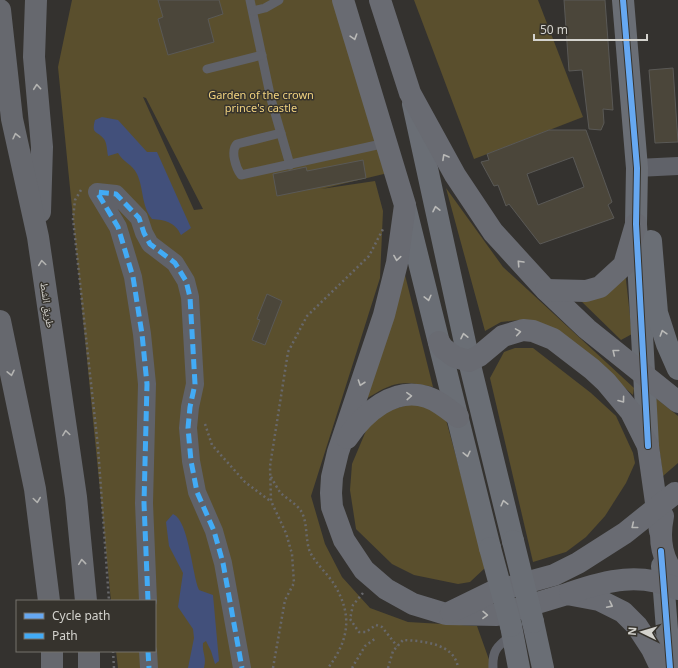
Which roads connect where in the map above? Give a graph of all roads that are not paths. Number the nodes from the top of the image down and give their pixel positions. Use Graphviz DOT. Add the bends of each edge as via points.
graph roads {
  1 [pos="36,0"];
  2 [pos="250,0"];
  3 [pos="279,0"];
  4 [pos="343,0"];
  5 [pos="380,0"];
  6 [pos="623,0"];
  7 [pos="0,10"];
  8 [pos="252,11"];
  9 [pos="262,55"];
  10 [pos="207,69"];
  11 [pos="410,93"];
  12 [pos="281,133"];
  13 [pos="386,143"];
  14 [pos="290,165"];
  15 [pos="678,166"];
  16 [pos="637,168"];
  17 [pos="405,205"];
  18 [pos="636,224"];
  19 [pos="38,237"];
  20 [pos="546,290"];
  21 [pos="0,322"];
  22 [pos="439,342"];
  23 [pos="469,361"];
  24 [pos="678,369"];
  25 [pos="643,375"];
  26 [pos="678,402"];
  27 [pos="458,416"];
  28 [pos="648,446"];
  29 [pos="338,452"];
  30 [pos="676,491"];
  31 [pos="656,508"];
  32 [pos="661,541"];
  33 [pos="673,584"];
  34 [pos="567,594"];
  35 [pos="49,600"];
  36 [pos="86,600"];
  37 [pos="148,600"];
  38 [pos="446,614"];
  39 [pos="511,631"];
  40 [pos="673,642"];
  41 [pos="52,652"];
  42 [pos="89,652"];
  43 [pos="148,652"];
  44 [pos="52,668"];
  45 [pos="89,668"];
  46 [pos="149,668"];
  47 [pos="242,668"];
  48 [pos="493,668"];
  49 [pos="519,668"];
  50 [pos="543,668"];
  51 [pos="661,668"];
  52 [pos="670,668"];
  19 -- 1 [label="highway, one-way" via="42,194 42,147 34,57"];
  2 -- 8 [label="lane"];
  3 -- 8 [label="lane" via="265,8"];
  4 -- 13 [label="main road, one-way"];
  5 -- 11 [label="main road"];
  6 -- 16 [label="main road"];
  19 -- 7 [label="highway, طريق الشط, one-way" via="12,119"];
  8 -- 9 [label="lane"];
  9 -- 10 [label="lane"];
  9 -- 12 [label="lane"];
  20 -- 11 [label="main road, one-way" via="493,232 455,175"];
  23 -- 11 [label="main road, one-way"];
  12 -- 14 [label="lane"];
  12 -- 14 [label="lane" via="237,144 233,151 239,172 244,176"];
  13 -- 14 [label="lane"];
  13 -- 17 [label="main road"];
  15 -- 16 [label="street"];
  16 -- 18 [label="main road"];
  24 -- 16 [label="main road, one-way" via="666,344 657,313 646,191"];
  17 -- 22 [label="main road, one-way"];
  17 -- 29 [label="main road, one-way" via="397,263 384,315"];
  18 -- 20 [label="main road" via="624,265 600,287 586,291"];
  18 -- 25 [label="main road"];
  36 -- 19 [label="highway, طريق الشط, one-way" via="76,497"];
  25 -- 20 [label="main road, one-way" via="587,329"];
  21 -- 35 [label="highway, one-way" via="35,489"];
  22 -- 23 [label="main road" via="455,357"];
  22 -- 27 [label="main road"];
  23 -- 28 [label="main road, one-way" via="512,332 533,331 544,334 577,357 606,382 630,412"];
  50 -- 23 [label="main road, one-way, bridge"];
  25 -- 26 [label="main road"];
  25 -- 28 [label="main road"];
  29 -- 27 [label="main road, one-way" via="354,428 372,410 395,398 426,396 441,403"];
  27 -- 39 [label="main road, one-way, bridge"];
  28 -- 31 [label="main road"];
  29 -- 38 [label="main road" via="331,493 336,521 355,558 375,581 398,596"];
  30 -- 31 [label="main road"];
  30 -- 32 [label="main road" via="663,516"];
  31 -- 32 [label="main road"];
  31 -- 38 [label="main road, one-way" via="603,548 554,575 492,592"];
  32 -- 33 [label="main road"];
  33 -- 34 [label="main road" via="642,579 620,580 589,586"];
  33 -- 40 [label="main road"];
  38 -- 34 [label="main road, one-way" via="497,615"];
  34 -- 51 [label="main road, one-way" via="599,600 624,612 637,626"];
  37 -- 47 [label="street" via="144,503 147,384 142,334 133,277 118,227 97,192 116,194 138,218 150,244 175,263 186,280 190,297 195,384 188,428 191,461 197,492 214,531 223,562"];
  39 -- 48 [label="lane" via="492,657"];
  39 -- 49 [label="main road"];
  40 -- 52 [label="main road"];
  41 -- 44 [label="highway"];
  42 -- 45 [label="highway"];
  43 -- 46 [label="street"];
}
